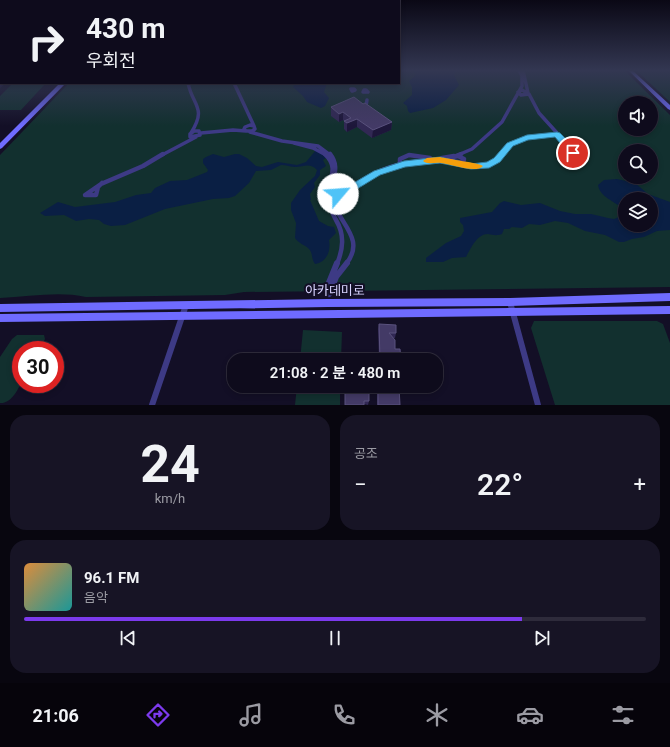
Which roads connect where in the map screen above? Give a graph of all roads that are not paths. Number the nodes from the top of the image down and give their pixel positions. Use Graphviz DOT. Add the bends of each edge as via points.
graph roads {
  1 [pos="53,89"];
  2 [pos="57,89"];
  3 [pos="189,89"];
  4 [pos="236,89"];
  5 [pos="520,89"];
  6 [pos="526,89"];
  7 [pos="650,89"];
  8 [pos="519,94"];
  9 [pos="528,95"];
  10 [pos="367,100"];
  11 [pos="366,106"];
  12 [pos="670,108"];
  13 [pos="255,127"];
  14 [pos="248,128"];
  15 [pos="198,133"];
  16 [pos="190,134"];
  17 [pos="557,134"];
  18 [pos="267,136"];
  19 [pos="0,142"];
  20 [pos="180,144"];
  21 [pos="0,147"];
  22 [pos="572,150"];
  23 [pos="455,156"];
  24 [pos="464,157"];
  25 [pos="456,163"];
  26 [pos="400,165"];
  27 [pos="471,166"];
  28 [pos="102,183"];
  29 [pos="330,195"];
  30 [pos="353,241"];
  31 [pos="343,242"];
  32 [pos="340,257"];
  33 [pos="350,260"];
  34 [pos="669,298"];
  35 [pos="510,302"];
  36 [pos="186,305"];
  37 [pos="0,308"];
  38 [pos="670,310"];
  39 [pos="512,312"];
  40 [pos="182,316"];
  41 [pos="0,318"];
  42 [pos="152,405"];
  43 [pos="538,405"];
  1 -- 19 [label="main road"];
  2 -- 21 [label="main road"];
  3 -- 15 [label="street" via="200,110"];
  4 -- 14 [label="street"];
  5 -- 8 [label="street"];
  6 -- 9 [label="street"];
  7 -- 12 [label="main road"];
  8 -- 9 [label="street" via="524,90"];
  8 -- 24 [label="street" via="499,126"];
  9 -- 17 [label="street"];
  10 -- 11 [label="street"];
  13 -- 14 [label="street"];
  13 -- 14 [label="street" via="253,131"];
  13 -- 18 [label="street"];
  14 -- 15 [label="street"];
  14 -- 18 [label="street"];
  15 -- 16 [label="street"];
  15 -- 16 [label="street" via="192,138"];
  15 -- 20 [label="street"];
  16 -- 20 [label="street"];
  17 -- 22 [label="street"];
  17 -- 27 [label="street" via="518,140 506,148 495,162 486,166"];
  18 -- 29 [label="street" via="282,142 318,147 328,154 336,164 337,171"];
  20 -- 28 [label="street" via="144,166"];
  23 -- 24 [label="street"];
  23 -- 25 [label="street" via="452,159"];
  23 -- 26 [label="street" via="436,158 407,155 400,159"];
  24 -- 25 [label="street" via="463,163"];
  24 -- 27 [label="street" via="466,164"];
  25 -- 26 [label="street" via="434,160"];
  25 -- 27 [label="street"];
  26 -- 29 [label="street" via="377,173 343,193"];
  29 -- 30 [label="street"];
  29 -- 31 [label="street" via="330,210 341,230"];
  30 -- 31 [label="street"];
  30 -- 33 [label="street"];
  31 -- 32 [label="street"];
  32 -- 33 [label="street"];
  32 -- 33 [label="street" via="328,281 326,290 329,294 333,290 338,274"];
  34 -- 35 [label="main road, 아카데미로"];
  35 -- 36 [label="main road, 아카데미로"];
  35 -- 39 [label="street"];
  36 -- 37 [label="main road, 아카데미로"];
  36 -- 40 [label="street"];
  38 -- 39 [label="main road, 아카데미로"];
  39 -- 40 [label="main road, 아카데미로"];
  39 -- 43 [label="street"];
  40 -- 41 [label="main road, 아카데미로"];
  40 -- 42 [label="street"];
}
